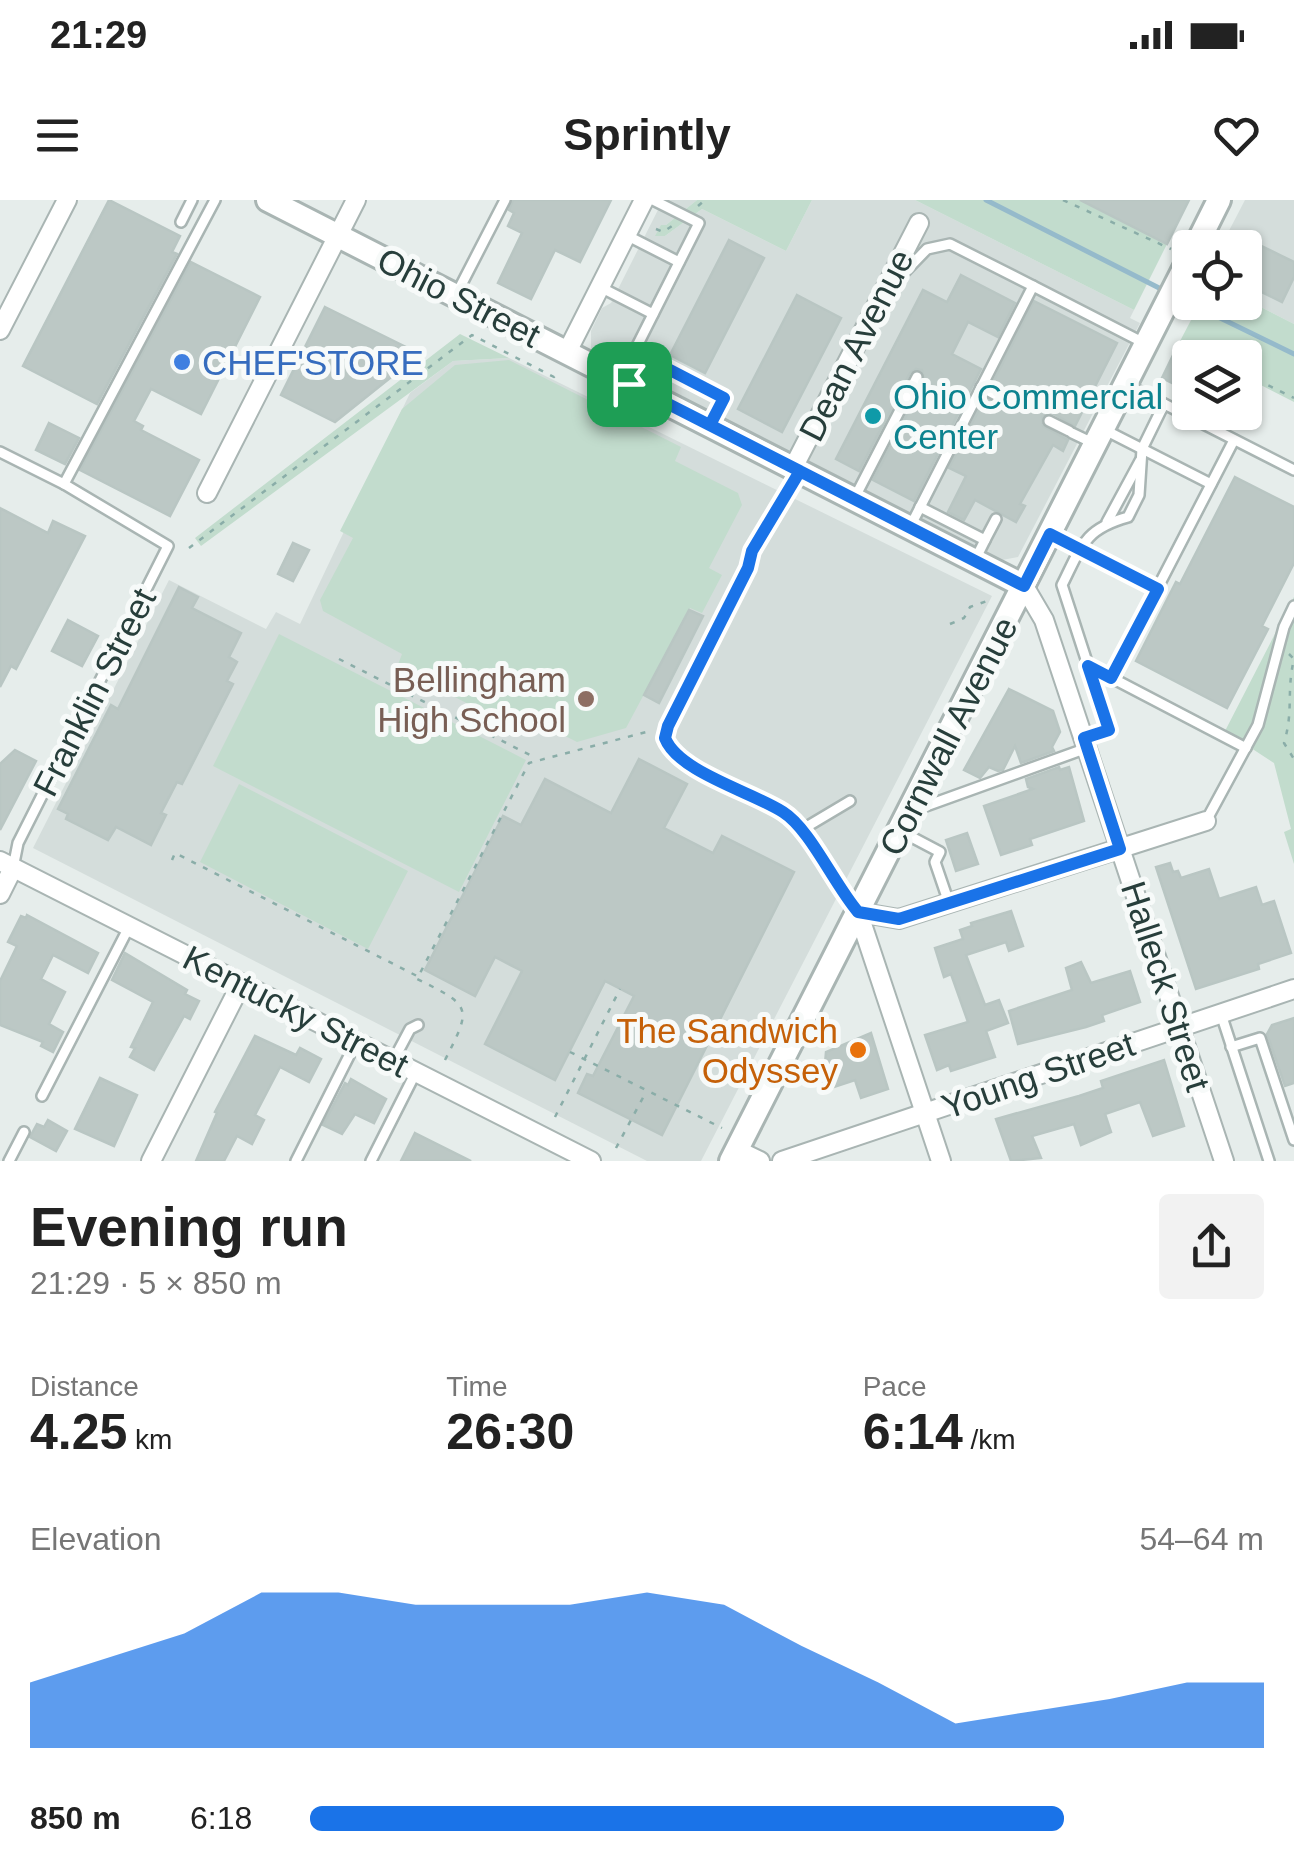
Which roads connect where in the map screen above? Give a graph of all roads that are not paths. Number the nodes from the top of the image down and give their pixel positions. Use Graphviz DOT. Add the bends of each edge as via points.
graph roads {
  1 [pos="66,200"];
  2 [pos="192,200"];
  3 [pos="214,200"];
  4 [pos="268,200"];
  5 [pos="356,200"];
  6 [pos="504,200"];
  7 [pos="644,200"];
  8 [pos="653,200"];
  9 [pos="1219,200"];
  10 [pos="181,222"];
  11 [pos="918,223"];
  12 [pos="1200,230"];
  13 [pos="626,235"];
  14 [pos="338,236"];
  15 [pos="679,262"];
  16 [pos="1033,286"];
  17 [pos="1172,286"];
  18 [pos="600,287"];
  19 [pos="456,296"];
  20 [pos="877,304"];
  21 [pos="653,314"];
  22 [pos="0,330"];
  23 [pos="1150,337"];
  24 [pos="567,352"];
  25 [pos="643,356"];
  26 [pos="917,376"];
  27 [pos="629,384"];
  28 [pos="1126,384"];
  29 [pos="977,391"];
  30 [pos="996,395"];
  31 [pos="1164,404"];
  32 [pos="1049,421"];
  33 [pos="710,425"];
  34 [pos="1099,437"];
  35 [pos="1234,440"];
  36 [pos="0,452"];
  37 [pos="1142,454"];
  38 [pos="797,470"];
  39 [pos="1294,470"];
  40 [pos="64,484"];
  41 [pos="1211,484"];
  42 [pos="207,493"];
  43 [pos="854,499"];
  44 [pos="915,517"];
  45 [pos="996,519"];
  46 [pos="1106,523"];
  47 [pos="1050,534"];
  48 [pos="1080,549"];
  49 [pos="980,550"];
  50 [pos="1024,586"];
  51 [pos="1158,589"];
  52 [pos="1294,606"];
  53 [pos="1088,666"];
  54 [pos="1111,678"];
  55 [pos="1085,743"];
  56 [pos="1246,748"];
  57 [pos="850,801"];
  58 [pos="1206,821"];
  59 [pos="904,822"];
  60 [pos="803,828"];
  61 [pos="1120,849"];
  62 [pos="7,865"];
  63 [pos="0,894"];
  64 [pos="949,903"];
  65 [pos="858,912"];
  66 [pos="129,927"];
  67 [pos="241,984"];
  68 [pos="1294,989"];
  69 [pos="1221,1014"];
  70 [pos="418,1025"];
  71 [pos="1180,1028"];
  72 [pos="356,1042"];
  73 [pos="1232,1047"];
  74 [pos="393,1061"];
  75 [pos="416,1072"];
  76 [pos="42,1096"];
  77 [pos="925,1113"];
  78 [pos="24,1132"];
  79 [pos="1294,1140"];
  80 [pos="734,1155"];
  81 [pos="9,1161"];
  82 [pos="150,1161"];
  83 [pos="296,1161"];
  84 [pos="371,1161"];
  85 [pos="591,1161"];
  86 [pos="760,1161"];
  87 [pos="782,1161"];
  88 [pos="941,1161"];
  89 [pos="1224,1161"];
  90 [pos="1269,1161"];
  1 -- 22 [label="street"];
  2 -- 10 [label="lane"];
  3 -- 40 [label="lane"];
  4 -- 14 [label="street, Ohio Street"];
  5 -- 14 [label="street"];
  6 -- 19 [label="lane"];
  7 -- 13 [label="street"];
  8 -- 15 [label="lane" via="699,223"];
  9 -- 12 [label="street, Cornwall Avenue"];
  11 -- 20 [label="street, Dean Avenue"];
  13 -- 15 [label="lane"];
  13 -- 18 [label="street"];
  14 -- 19 [label="street, Ohio Street"];
  14 -- 42 [label="street"];
  15 -- 21 [label="lane"];
  16 -- 20 [label="lane" via="950,244 927,249"];
  16 -- 23 [label="lane"];
  16 -- 29 [label="lane"];
  17 -- 23 [label="street, Cornwall Avenue"];
  18 -- 21 [label="lane"];
  18 -- 24 [label="street"];
  19 -- 24 [label="street, Ohio Street"];
  20 -- 38 [label="street, Dean Avenue"];
  21 -- 25 [label="lane" via="634,352"];
  23 -- 28 [label="street, Cornwall Avenue"];
  24 -- 27 [label="street, Ohio Street"];
  25 -- 27 [label="lane"];
  25 -- 33 [label="lane" via="724,398"];
  26 -- 43 [label="lane"];
  27 -- 33 [label="street, Ohio Street"];
  28 -- 31 [label="lane"];
  28 -- 34 [label="street, Cornwall Avenue"];
  29 -- 30 [label="lane"];
  29 -- 44 [label="lane"];
  31 -- 35 [label="lane"];
  31 -- 37 [label="lane"];
  32 -- 34 [label="lane"];
  33 -- 38 [label="street, Ohio Street"];
  34 -- 37 [label="lane"];
  34 -- 47 [label="street, Cornwall Avenue"];
  35 -- 39 [label="lane"];
  35 -- 41 [label="lane"];
  36 -- 40 [label="lane"];
  37 -- 41 [label="lane"];
  37 -- 46 [label="lane"];
  37 -- 46 [label="lane" via="1139,495 1128,517"];
  38 -- 43 [label="street, Ohio Street"];
  38 -- 60 [label="lane" via="665,738 678,758"];
  40 -- 62 [label="lane, Franklin Street" via="168,546"];
  41 -- 51 [label="lane"];
  43 -- 44 [label="street, Ohio Street"];
  44 -- 49 [label="street, Ohio Street"];
  45 -- 49 [label="lane"];
  46 -- 48 [label="lane"];
  47 -- 48 [label="lane"];
  47 -- 50 [label="street, Cornwall Avenue"];
  48 -- 51 [label="lane"];
  48 -- 53 [label="lane" via="1062,585"];
  49 -- 50 [label="street, Ohio Street"];
  50 -- 55 [label="street, Halleck Street" via="1041,612"];
  50 -- 59 [label="street, Cornwall Avenue"];
  51 -- 54 [label="lane"];
  52 -- 56 [label="lane"];
  53 -- 54 [label="lane"];
  53 -- 55 [label="lane" via="1109,730"];
  54 -- 56 [label="lane"];
  55 -- 59 [label="lane"];
  55 -- 61 [label="street, Halleck Street"];
  56 -- 58 [label="lane"];
  57 -- 60 [label="lane"];
  58 -- 61 [label="street"];
  59 -- 64 [label="lane" via="940,852 935,862"];
  59 -- 65 [label="street, Cornwall Avenue"];
  60 -- 65 [label="lane"];
  61 -- 64 [label="street"];
  61 -- 71 [label="street, Halleck Street"];
  62 -- 63 [label="street, Franklin Street"];
  62 -- 66 [label="street, Kentucky Street"];
  64 -- 65 [label="street" via="899,919"];
  65 -- 77 [label="street"];
  65 -- 80 [label="street, Cornwall Avenue"];
  66 -- 67 [label="street, Kentucky Street"];
  66 -- 76 [label="lane"];
  67 -- 72 [label="street, Kentucky Street"];
  67 -- 82 [label="street"];
  68 -- 69 [label="street, Young Street"];
  69 -- 71 [label="street, Young Street"];
  69 -- 73 [label="lane"];
  70 -- 74 [label="lane"];
  71 -- 77 [label="street, Young Street"];
  71 -- 89 [label="street, Halleck Street"];
  72 -- 74 [label="street, Kentucky Street"];
  72 -- 83 [label="lane"];
  73 -- 79 [label="lane" via="1260,1038"];
  73 -- 90 [label="lane"];
  74 -- 75 [label="street, Kentucky Street"];
  75 -- 84 [label="lane"];
  75 -- 85 [label="street, Kentucky Street"];
  77 -- 87 [label="street, Young Street"];
  77 -- 88 [label="street"];
  78 -- 81 [label="lane"];
  80 -- 86 [label="street"];
}
